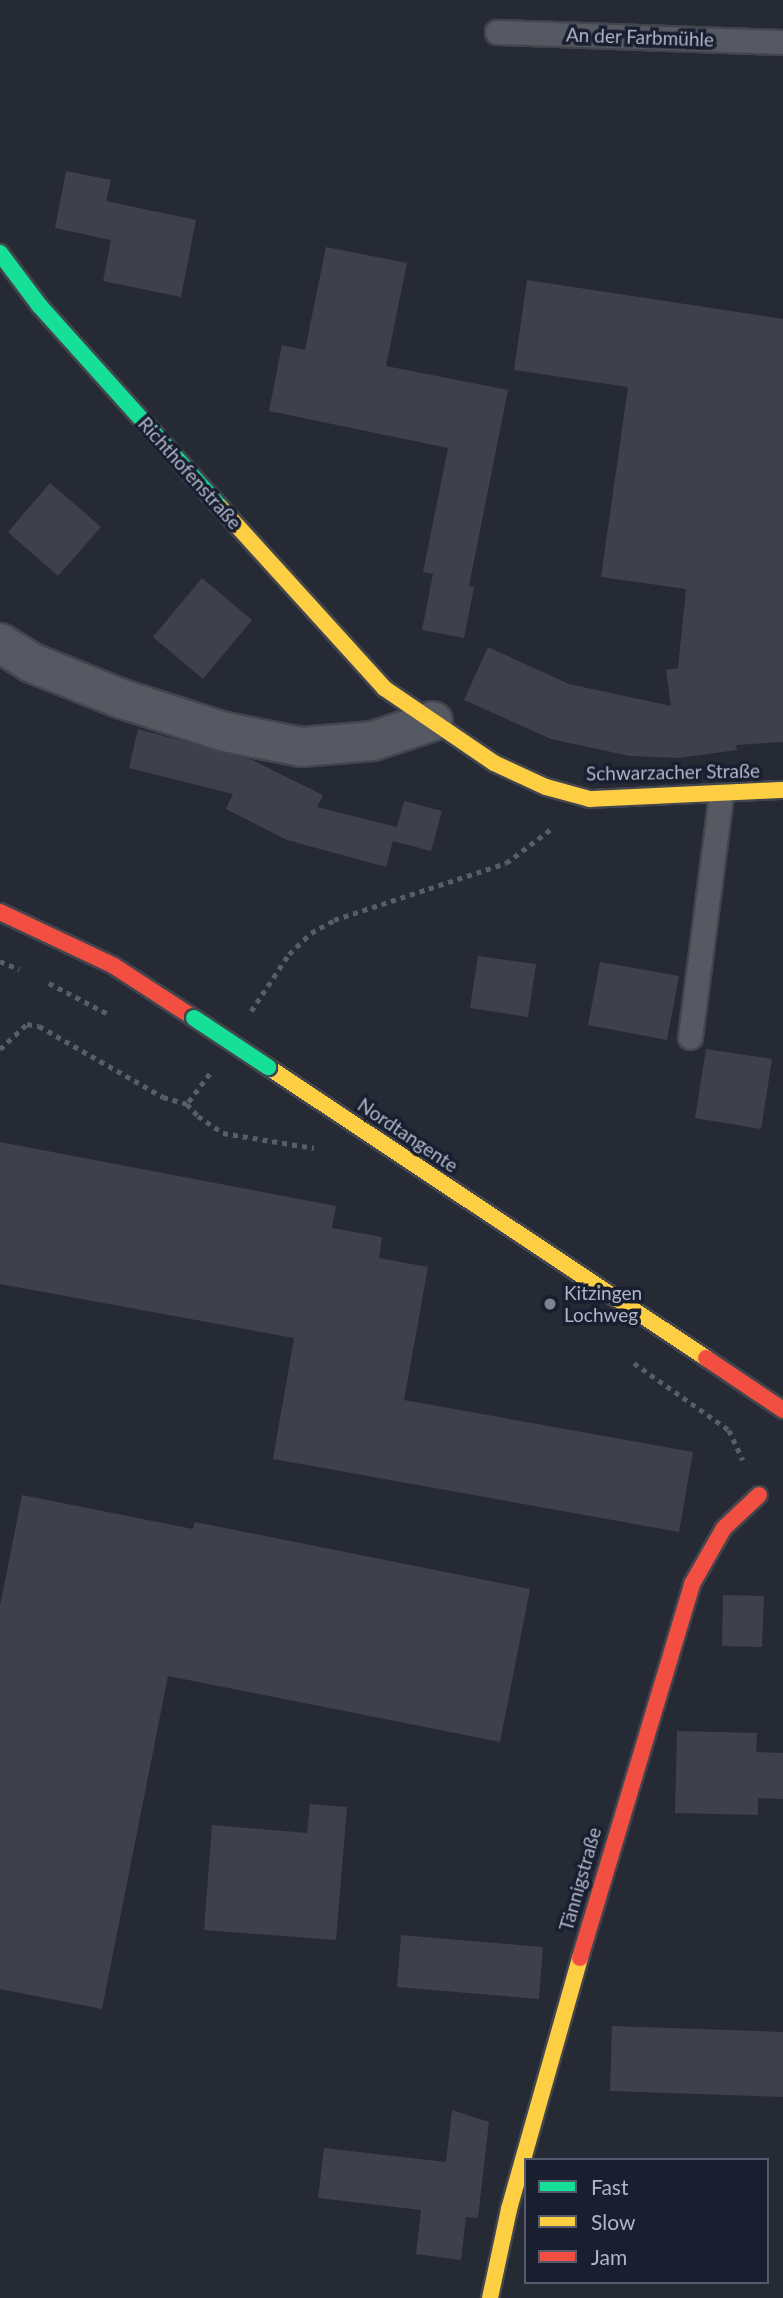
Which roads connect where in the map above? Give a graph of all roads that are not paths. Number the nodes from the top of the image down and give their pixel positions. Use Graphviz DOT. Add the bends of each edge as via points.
graph roads {
  1 [pos="498,32"];
  2 [pos="783,42"];
  3 [pos="0,253"];
  4 [pos="0,643"];
  5 [pos="384,688"];
  6 [pos="433,722"];
  7 [pos="783,790"];
  8 [pos="721,796"];
  9 [pos="0,912"];
  10 [pos="690,1037"];
  11 [pos="783,1410"];
  12 [pos="759,1496"];
  13 [pos="490,2298"];
  1 -- 2 [label="lane, An der Farbmühle"];
  3 -- 5 [label="street, Richthofenstraße" via="39,305"];
  4 -- 6 [label="street" via="32,663 122,699 225,732 301,747 373,741"];
  5 -- 6 [label="street, Schwarzacher Straße"];
  6 -- 8 [label="street, Schwarzacher Straße" via="494,763 546,787 590,799"];
  7 -- 8 [label="street, Schwarzacher Straße"];
  8 -- 10 [label="lane"];
  9 -- 11 [label="street, Nordtangente, bridge" via="114,966"];
  12 -- 13 [label="street, Tännigstraße" via="724,1528 692,1584 617,1825 509,2210"];
}
